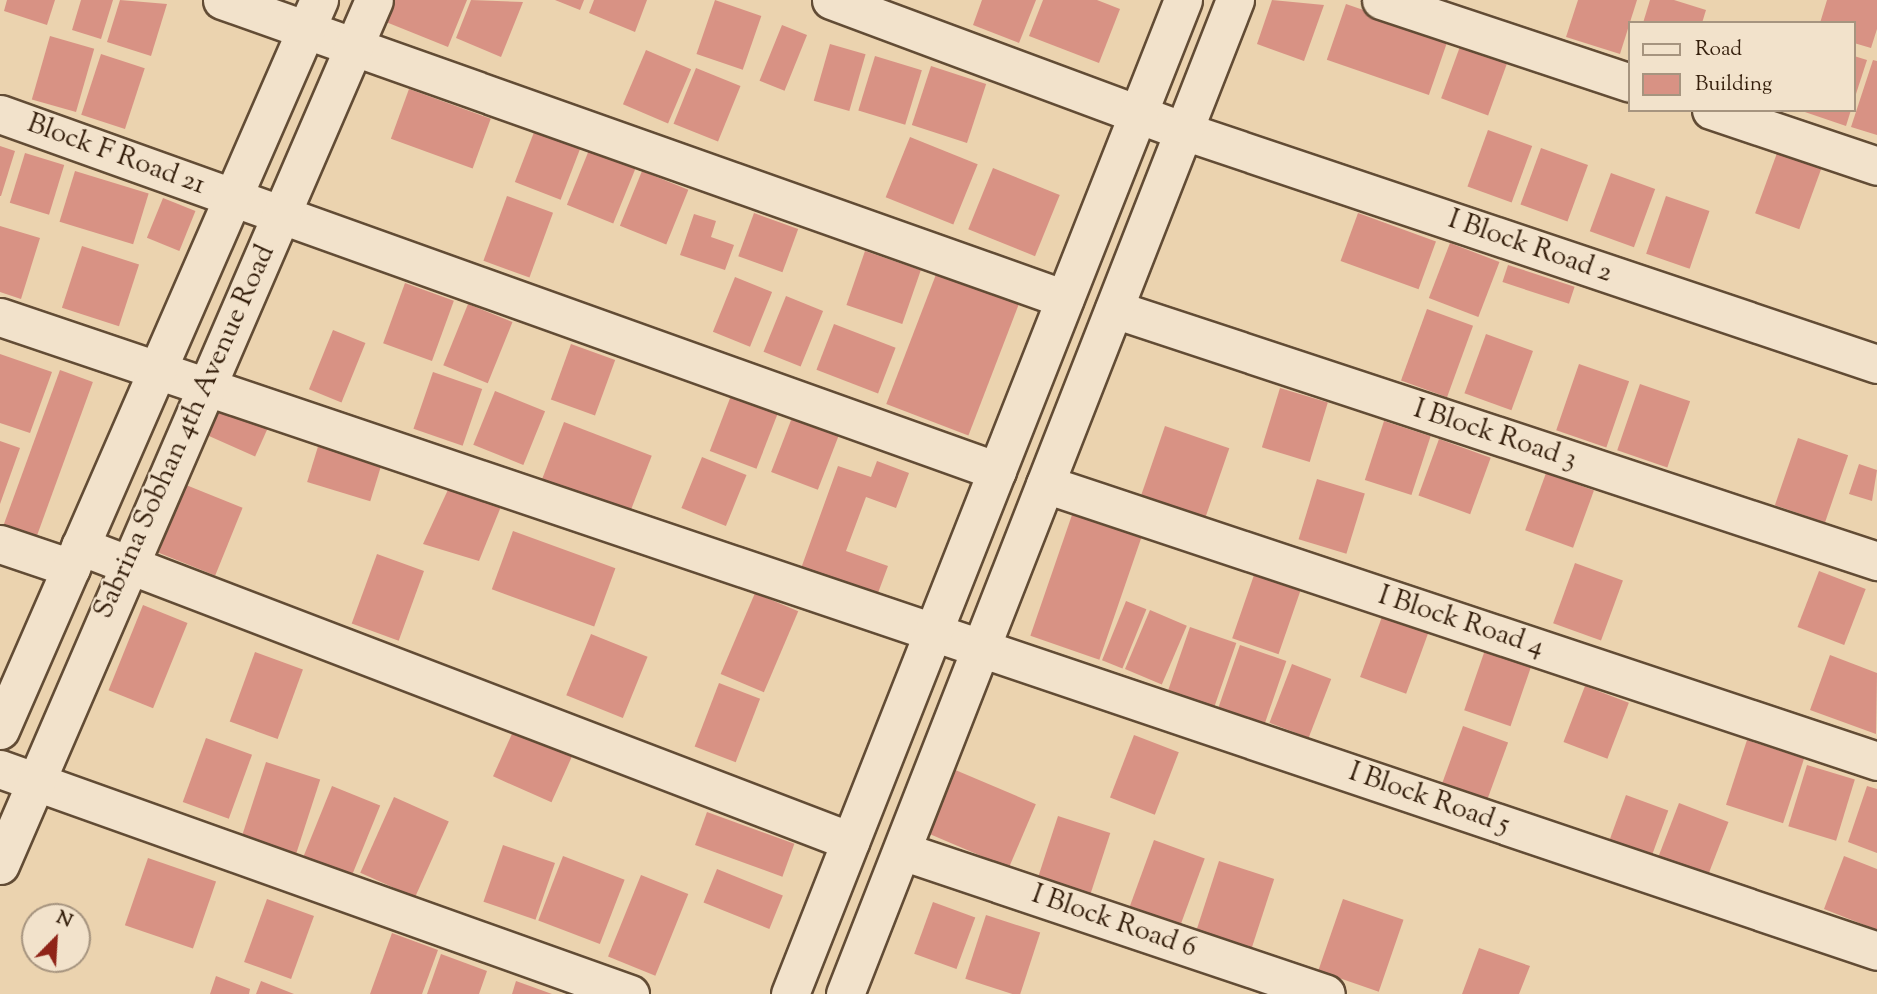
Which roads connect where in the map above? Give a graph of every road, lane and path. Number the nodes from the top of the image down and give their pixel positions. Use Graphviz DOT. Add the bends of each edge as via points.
graph roads {
  1 [pos="222,0"];
  2 [pos="374,0"];
  3 [pos="831,0"];
  4 [pos="1183,0"];
  5 [pos="1235,0"];
  6 [pos="1381,0"];
  7 [pos="313,14"];
  8 [pos="354,46"];
  9 [pos="1629,83"];
  10 [pos="1717,112"];
  11 [pos="0,114"];
  12 [pos="1138,114"];
  13 [pos="1184,131"];
  14 [pos="1877,166"];
  15 [pos="233,197"];
  16 [pos="281,214"];
  17 [pos="1065,299"];
  18 [pos="1114,309"];
  19 [pos="0,317"];
  20 [pos="1877,364"];
  21 [pos="158,369"];
  22 [pos="205,385"];
  23 [pos="997,471"];
  24 [pos="1045,484"];
  25 [pos="0,544"];
  26 [pos="76,557"];
  27 [pos="1877,561"];
  28 [pos="127,564"];
  29 [pos="934,630"];
  30 [pos="982,646"];
  31 [pos="0,730"];
  32 [pos="1877,761"];
  33 [pos="0,769"];
  34 [pos="34,782"];
  35 [pos="850,841"];
  36 [pos="902,851"];
  37 [pos="0,865"];
  38 [pos="1877,951"];
  39 [pos="630,994"];
  40 [pos="790,994"];
  41 [pos="845,994"];
  42 [pos="1326,994"];
  1 -- 7 [label="street"];
  2 -- 8 [label="street, Sabrina Sobhan 4th Avenue Road"];
  3 -- 12 [label="street, I Block Road 2"];
  4 -- 12 [label="street"];
  5 -- 13 [label="street"];
  6 -- 9 [label="street"];
  7 -- 8 [label="street"];
  7 -- 15 [label="street, Sabrina Sobhan 4th Avenue Road"];
  8 -- 16 [label="street, Sabrina Sobhan 4th Avenue Road"];
  8 -- 17 [label="street"];
  10 -- 14 [label="street"];
  11 -- 15 [label="street, Block F Road 21"];
  12 -- 13 [label="street, I Block Road 2"];
  12 -- 17 [label="street"];
  13 -- 18 [label="street"];
  13 -- 20 [label="street, I Block Road 2"];
  15 -- 16 [label="street, Block F Road 21"];
  15 -- 21 [label="street, Sabrina Sobhan 4th Avenue Road"];
  16 -- 22 [label="street, Sabrina Sobhan 4th Avenue Road"];
  16 -- 23 [label="street, Block F Road 21"];
  17 -- 23 [label="street"];
  18 -- 24 [label="street"];
  18 -- 27 [label="street, I Block Road 3"];
  19 -- 21 [label="street, I Block Road 5"];
  21 -- 22 [label="street, I Block Road 5"];
  21 -- 26 [label="street, Sabrina Sobhan 4th Avenue Road"];
  22 -- 28 [label="street, Sabrina Sobhan 4th Avenue Road"];
  22 -- 29 [label="street, I Block Road 5"];
  23 -- 29 [label="street"];
  24 -- 30 [label="street"];
  24 -- 32 [label="street, I Block Road 4"];
  25 -- 26 [label="street"];
  26 -- 28 [label="street"];
  26 -- 31 [label="street, Sabrina Sobhan 4th Avenue Road"];
  28 -- 34 [label="street, Sabrina Sobhan 4th Avenue Road"];
  28 -- 35 [label="street"];
  29 -- 30 [label="street, I Block Road 5"];
  29 -- 35 [label="street"];
  30 -- 36 [label="street"];
  30 -- 38 [label="street, I Block Road 5"];
  33 -- 34 [label="street"];
  34 -- 37 [label="street, Sabrina Sobhan 4th Avenue Road"];
  34 -- 39 [label="street"];
  35 -- 40 [label="street"];
  36 -- 41 [label="street"];
  36 -- 42 [label="street, I Block Road 6"];
}
